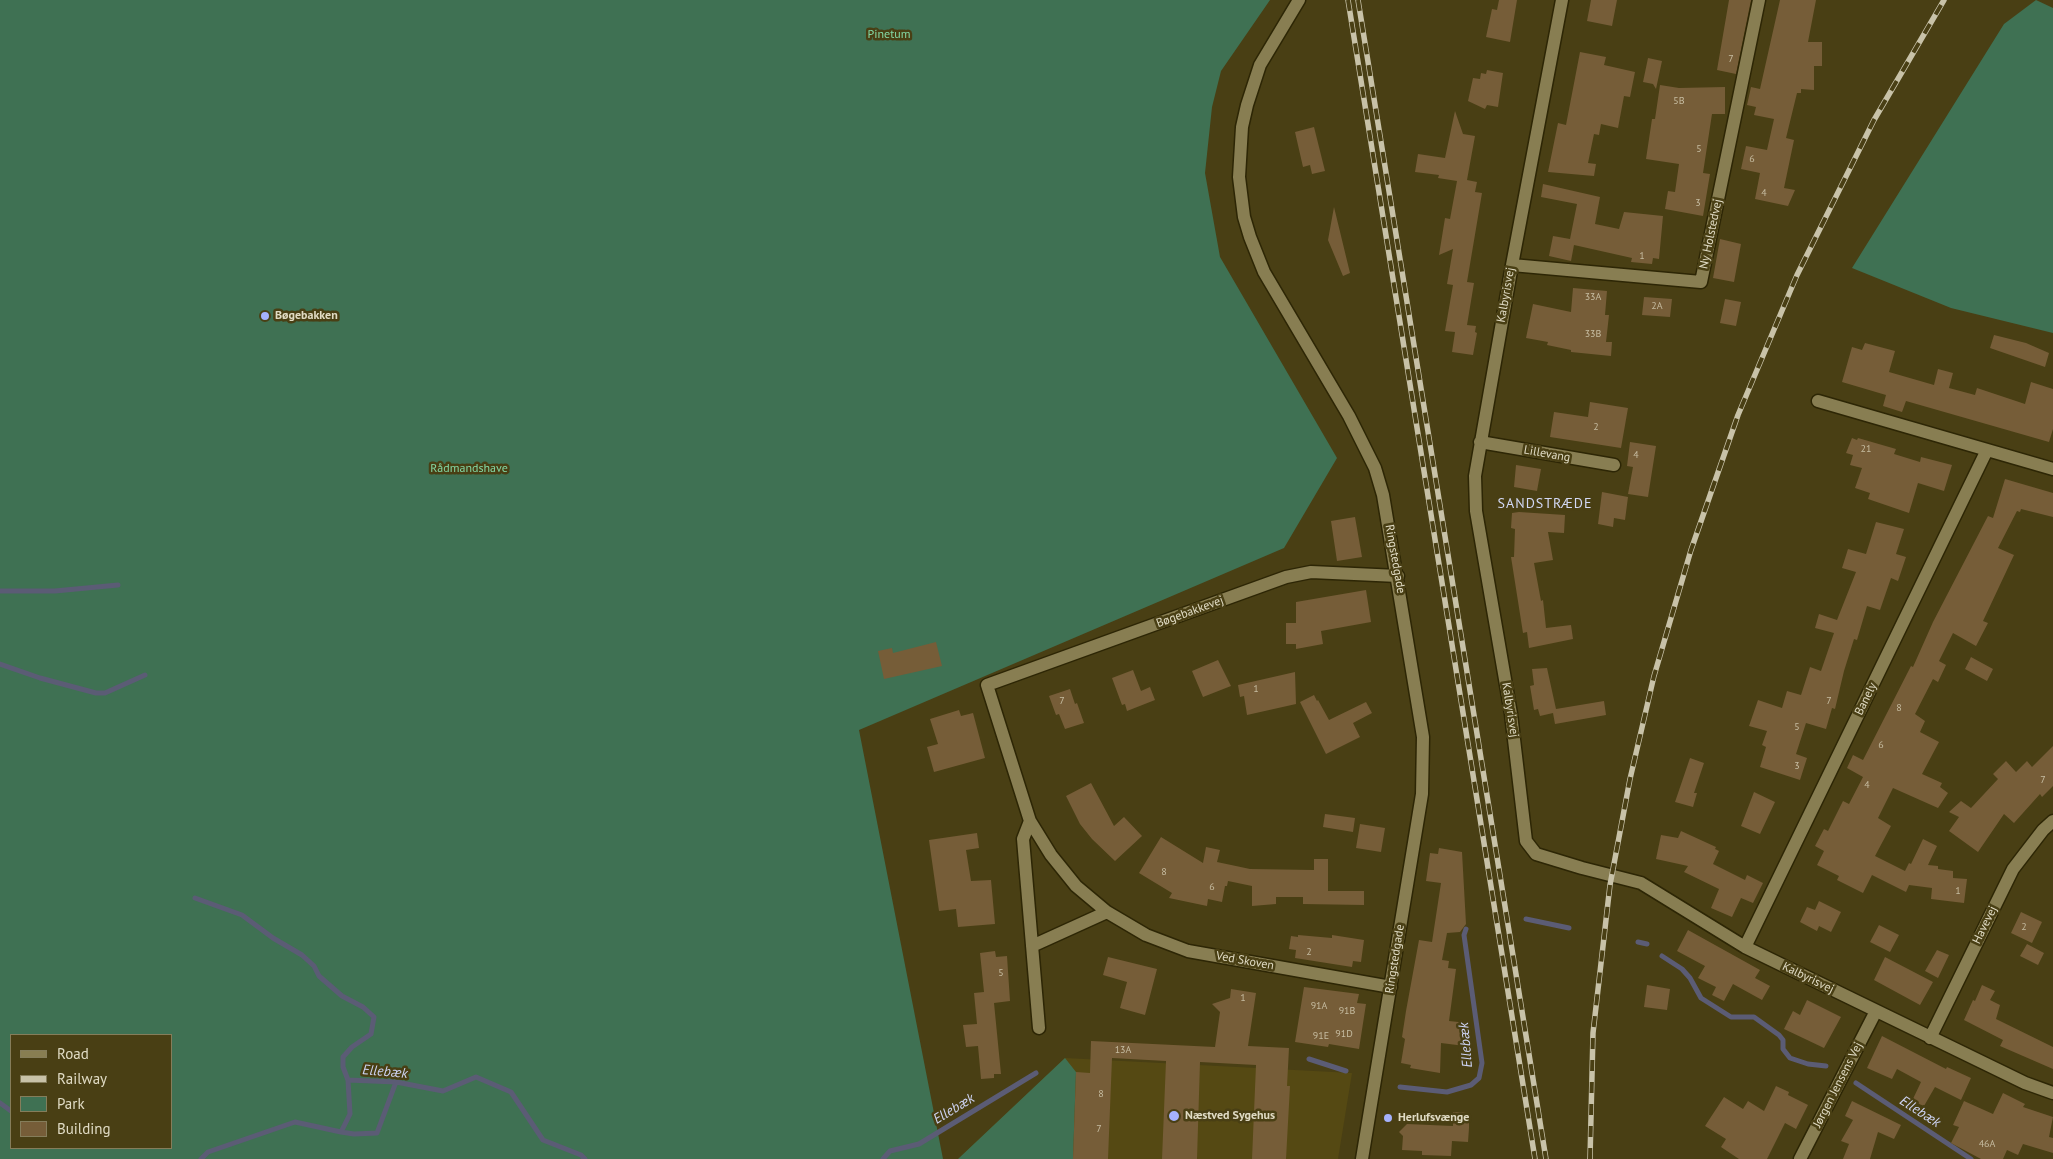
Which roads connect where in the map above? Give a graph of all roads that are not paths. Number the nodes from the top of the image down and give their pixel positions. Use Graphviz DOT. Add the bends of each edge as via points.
graph roads {
  1 [pos="1562,0"];
  2 [pos="1759,0"];
  3 [pos="1296,4"];
  4 [pos="1512,265"];
  5 [pos="1818,401"];
  6 [pos="1480,442"];
  7 [pos="1987,450"];
  8 [pos="1614,465"];
  9 [pos="2053,469"];
  10 [pos="1398,576"];
  11 [pos="987,686"];
  12 [pos="1030,821"];
  13 [pos="2053,821"];
  14 [pos="1107,912"];
  15 [pos="1032,946"];
  16 [pos="1745,948"];
  17 [pos="1391,987"];
  18 [pos="1876,1010"];
  19 [pos="1039,1028"];
  20 [pos="1930,1038"];
  21 [pos="2053,1093"];
  22 [pos="1362,1159"];
  23 [pos="1800,1159"];
  1 -- 4 [label="street, Kalbyrisvej"];
  2 -- 4 [label="street, Ny Holstedvej" via="1701,282"];
  3 -- 10 [label="street, Ringstedgade" via="1260,65 1247,105 1242,127 1240,169 1244,217 1264,272 1349,416 1375,468"];
  4 -- 6 [label="street, Kalbyrisvej"];
  5 -- 7 [label="street"];
  6 -- 8 [label="street, Lillevang"];
  6 -- 16 [label="street, Kalbyrisvej" via="1475,476 1476,511 1511,714 1526,841 1536,854 1640,883"];
  7 -- 9 [label="street"];
  7 -- 16 [label="street, Banely"];
  10 -- 11 [label="street, Bøgebakkevej" via="1311,572 1286,577"];
  10 -- 17 [label="street, Ringstedgade" via="1424,737 1424,769"];
  11 -- 12 [label="street, Ved Skoven"];
  12 -- 14 [label="street, Ved Skoven" via="1076,886"];
  12 -- 15 [label="street" via="1023,839"];
  13 -- 20 [label="street, Havevej" via="2013,869"];
  14 -- 15 [label="street"];
  14 -- 17 [label="street, Ved Skoven" via="1146,935 1188,951"];
  15 -- 19 [label="street"];
  16 -- 18 [label="street, Kalbyrisvej"];
  17 -- 22 [label="street, Ringstedgade"];
  18 -- 20 [label="street, Kalbyrisvej"];
  18 -- 23 [label="street, Jørgen Jensens Vej"];
  20 -- 21 [label="street, Kalbyrisvej"];
}
